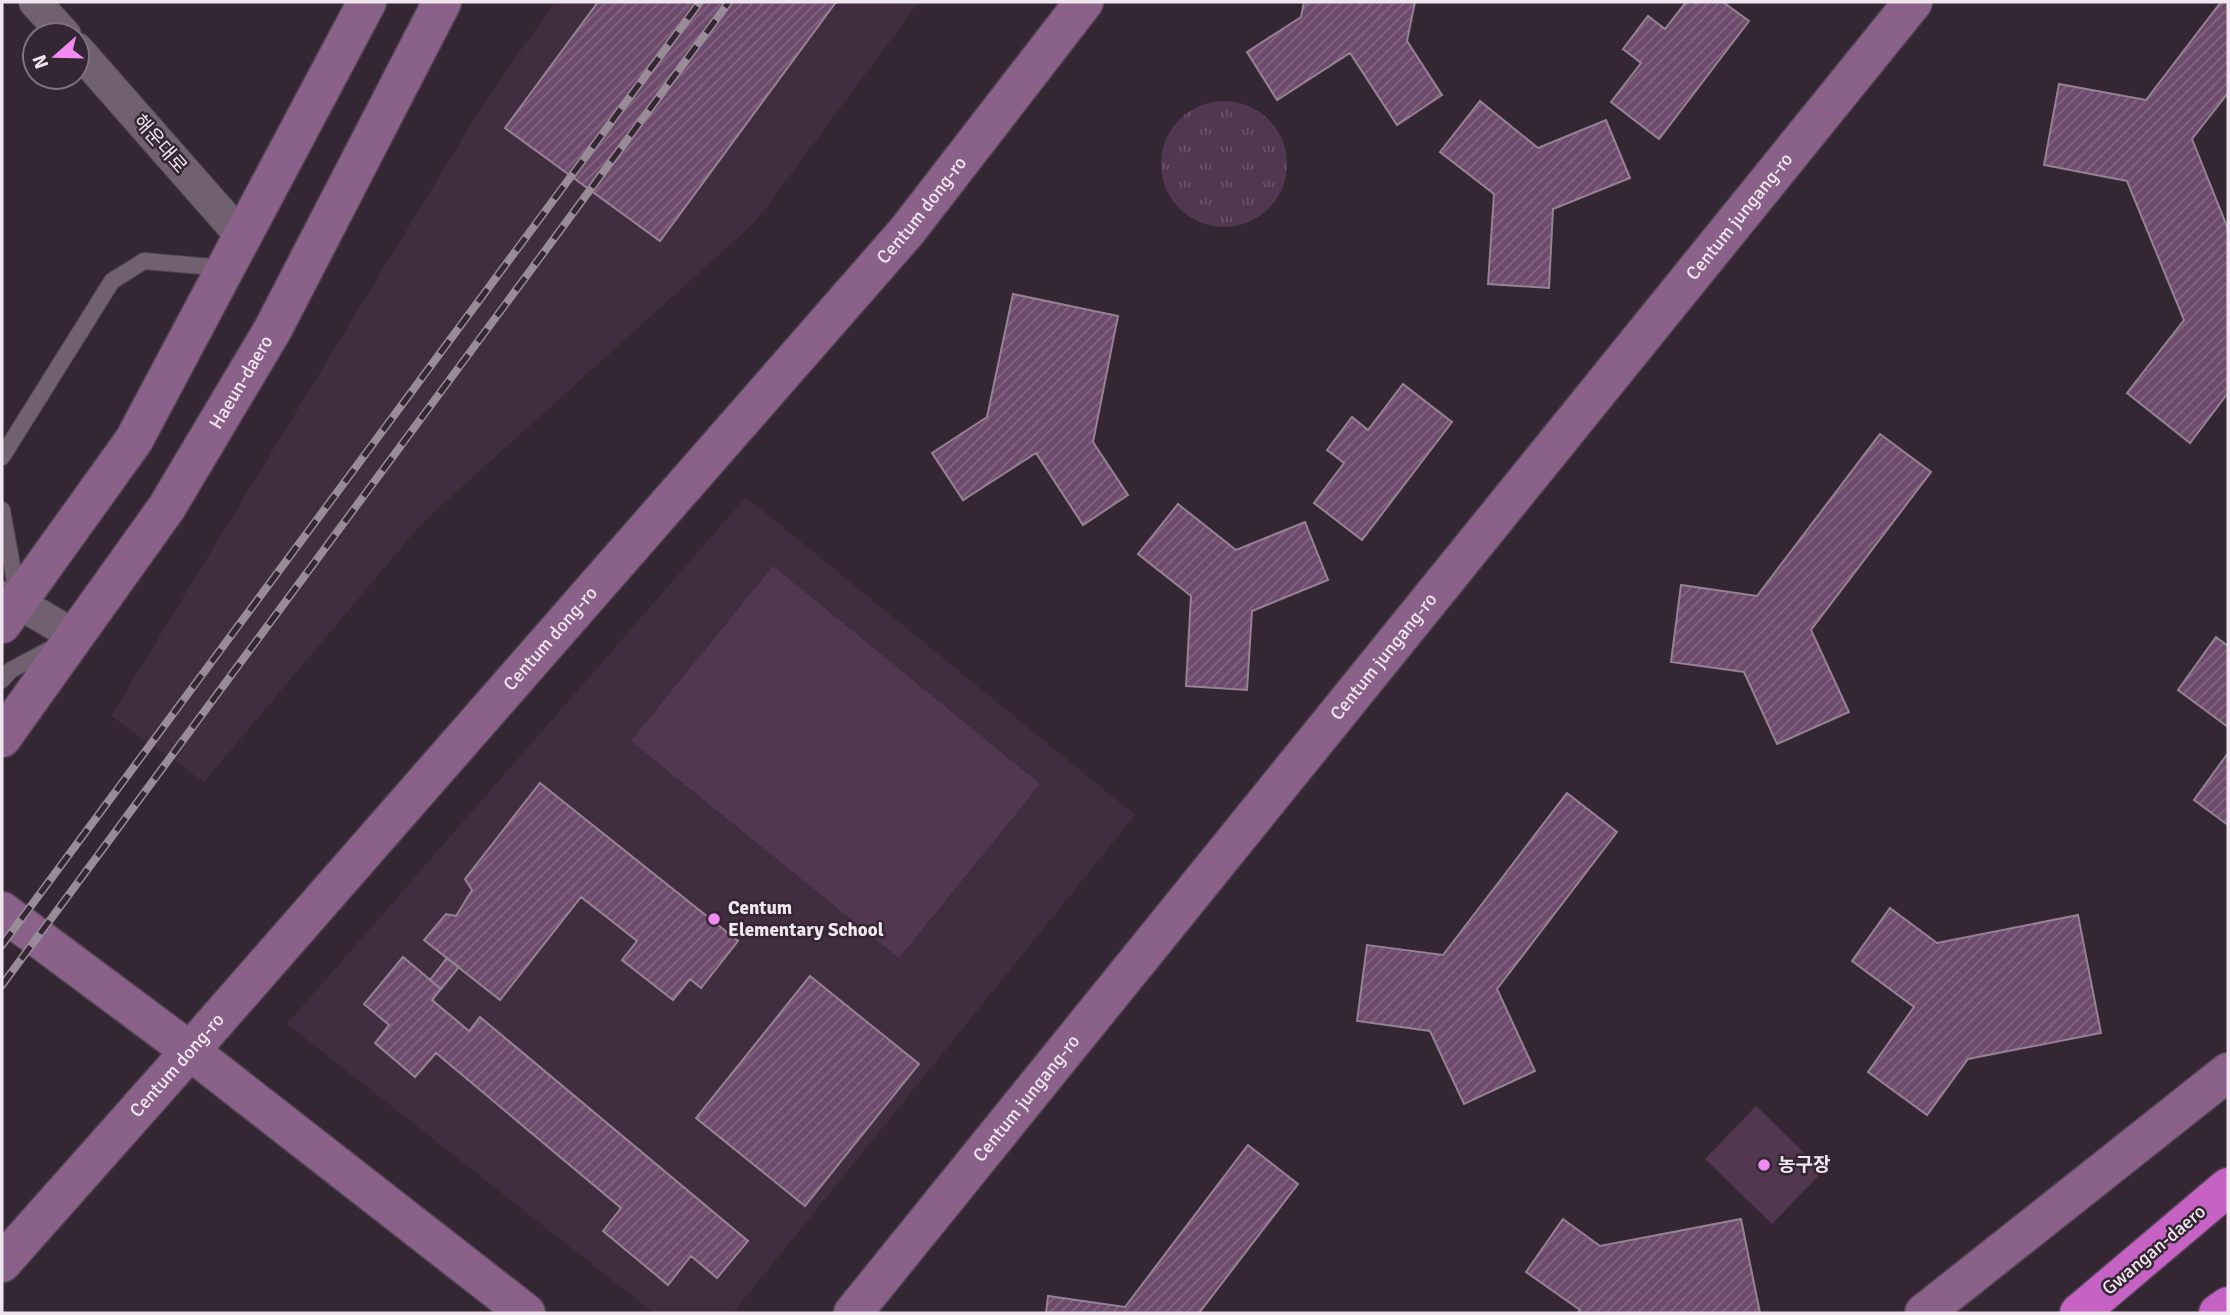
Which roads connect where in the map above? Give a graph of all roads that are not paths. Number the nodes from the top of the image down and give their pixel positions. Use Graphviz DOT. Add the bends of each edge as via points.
graph roads {
  1 [pos="35,2"];
  2 [pos="366,2"];
  3 [pos="442,2"];
  4 [pos="1084,2"];
  5 [pos="1913,2"];
  6 [pos="52,21"];
  7 [pos="91,67"];
  8 [pos="235,253"];
  9 [pos="2,457"];
  10 [pos="2,509"];
  11 [pos="7,608"];
  12 [pos="75,636"];
  13 [pos="2,680"];
  14 [pos="2,738"];
  15 [pos="2,911"];
  16 [pos="190,1051"];
  17 [pos="2228,1072"];
  18 [pos="2228,1188"];
  19 [pos="2,1263"];
  20 [pos="2228,1306"];
  21 [pos="526,1313"];
  22 [pos="853,1313"];
  23 [pos="1924,1313"];
  24 [pos="2079,1313"];
  25 [pos="2218,1313"];
  1 -- 6 [label="street"];
  2 -- 8 [label="main road"];
  3 -- 12 [label="main road, Haeun-daero" via="273,330 167,507"];
  4 -- 16 [label="main road, Centum dong-ro" via="907,231"];
  5 -- 22 [label="main road, Centum jungang-ro"];
  7 -- 8 [label="street, 해운대로"];
  8 -- 9 [label="lane" via="144,261 112,281"];
  8 -- 11 [label="main road" via="134,440"];
  10 -- 11 [label="lane"];
  11 -- 12 [label="street"];
  12 -- 13 [label="lane" via="11,670"];
  12 -- 14 [label="main road, Haeun-daero"];
  15 -- 16 [label="main road"];
  16 -- 19 [label="main road, Centum dong-ro"];
  16 -- 21 [label="main road"];
  17 -- 23 [label="main road"];
  18 -- 24 [label="highway, Gwangan-daero"];
  20 -- 25 [label="highway"];
}
